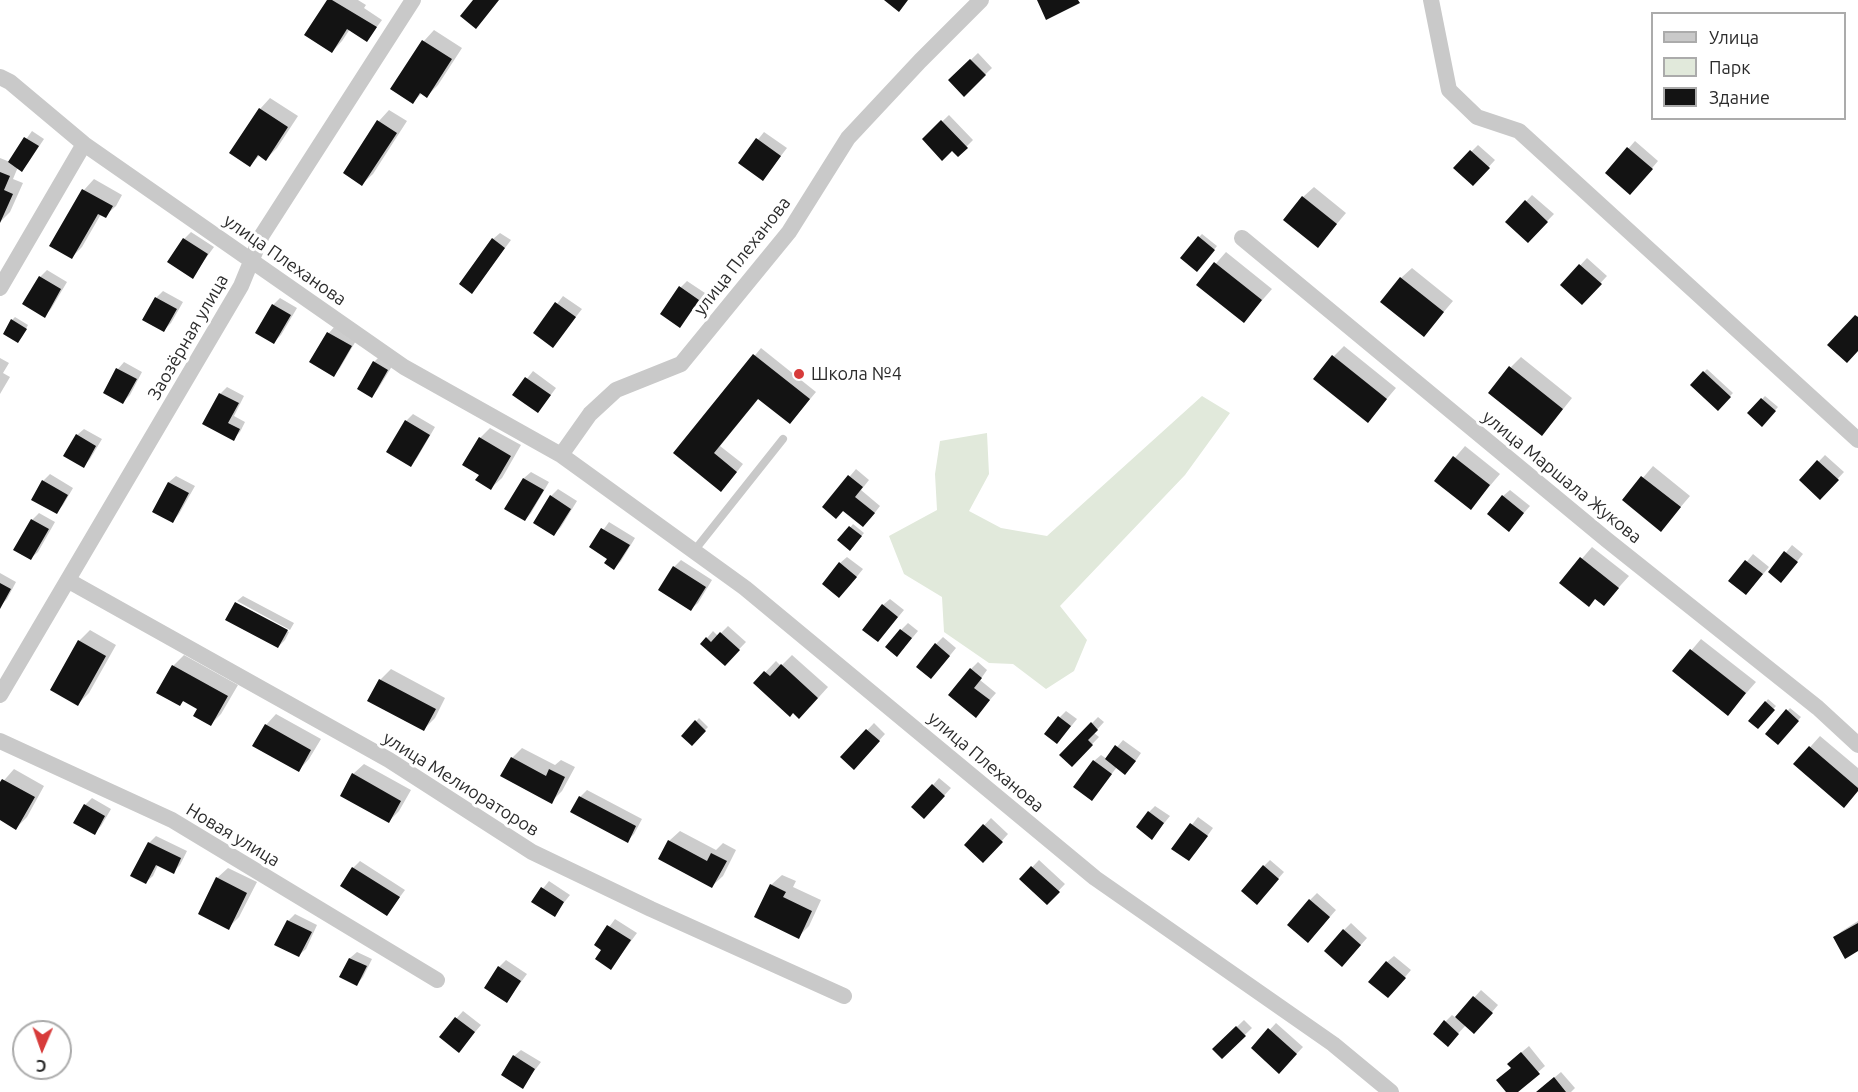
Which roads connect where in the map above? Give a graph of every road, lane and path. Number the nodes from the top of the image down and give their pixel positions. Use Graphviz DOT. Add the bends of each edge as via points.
graph roads {
  1 [pos="413,0"];
  2 [pos="981,0"];
  3 [pos="1431,0"];
  4 [pos="0,77"];
  5 [pos="84,144"];
  6 [pos="1242,238"];
  7 [pos="252,261"];
  8 [pos="0,288"];
  9 [pos="783,439"];
  10 [pos="1858,440"];
  11 [pos="561,455"];
  12 [pos="694,551"];
  13 [pos="69,581"];
  14 [pos="0,695"];
  15 [pos="0,741"];
  16 [pos="1858,745"];
  17 [pos="437,980"];
  18 [pos="844,996"];
  19 [pos="1391,1092"];
  1 -- 7 [label="street, Заозёрная улица" via="262,235"];
  2 -- 11 [label="street, улица Плеханова" via="848,138 789,232 681,364 616,390 590,414"];
  3 -- 10 [label="street" via="1449,90 1477,117 1519,131"];
  4 -- 5 [label="street, улица Плеханова"];
  5 -- 7 [label="street, улица Плеханова"];
  5 -- 8 [label="street"];
  6 -- 16 [label="street, улица Маршала Жукова" via="1607,540 1818,708"];
  7 -- 11 [label="street, улица Плеханова" via="404,368"];
  7 -- 13 [label="street, Заозёрная улица"];
  9 -- 12 [label="lane"];
  11 -- 12 [label="street, улица Плеханова"];
  12 -- 19 [label="street, улица Плеханова" via="745,588 1095,878 1333,1044"];
  13 -- 14 [label="street, Заозёрная улица"];
  13 -- 18 [label="street, улица Мелиораторов" via="389,760 532,852"];
  15 -- 17 [label="street, Новая улица" via="172,820"];
}
